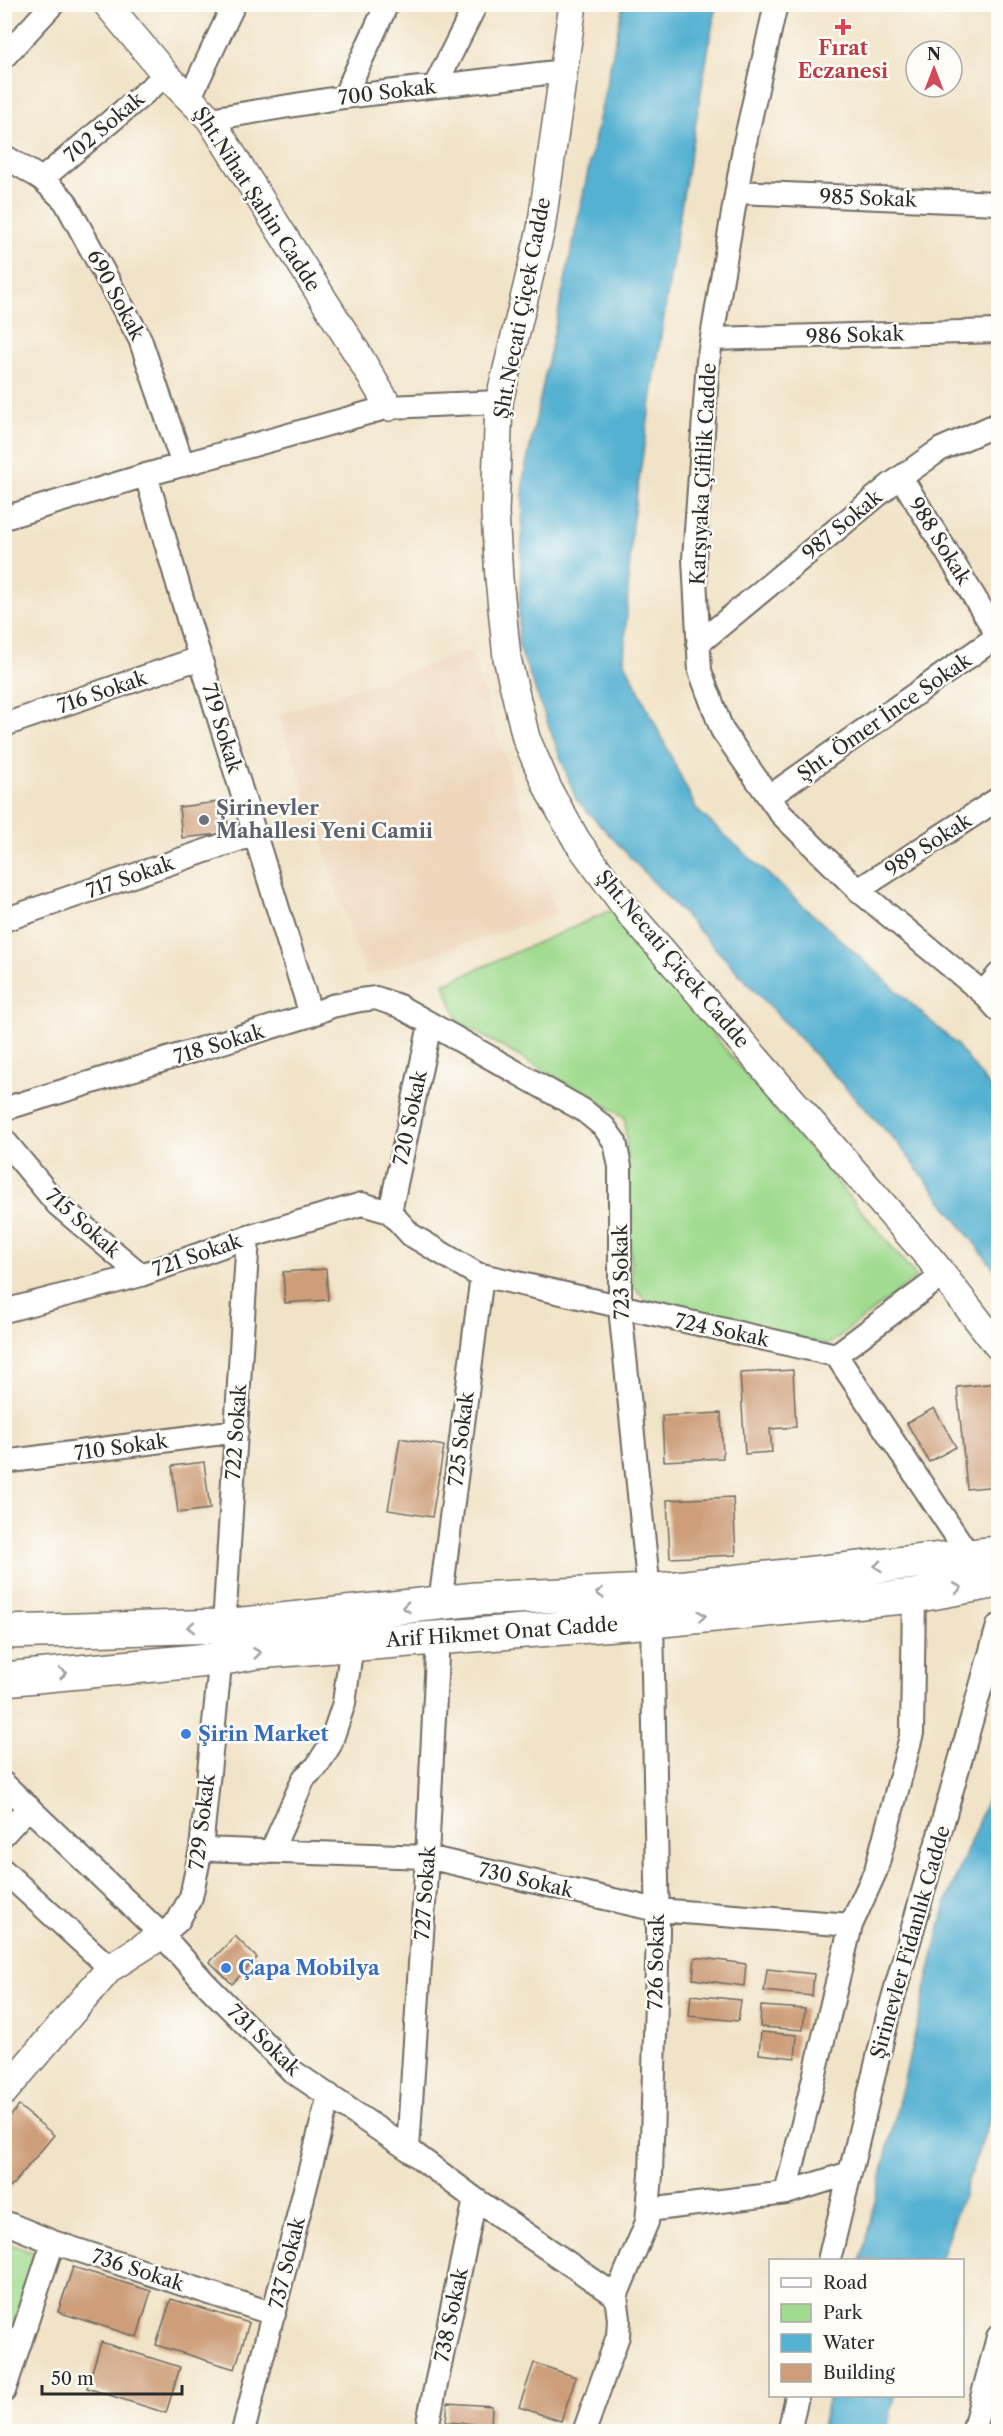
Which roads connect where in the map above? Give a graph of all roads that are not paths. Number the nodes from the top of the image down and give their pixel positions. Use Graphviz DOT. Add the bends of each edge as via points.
graph roads {
  1 [pos="53,4"];
  2 [pos="107,4"];
  3 [pos="234,4"];
  4 [pos="387,4"];
  5 [pos="476,4"];
  6 [pos="573,4"];
  7 [pos="776,4"];
  8 [pos="4,57"];
  9 [pos="564,71"];
  10 [pos="166,75"];
  11 [pos="435,86"];
  12 [pos="190,97"];
  13 [pos="344,97"];
  14 [pos="210,119"];
  15 [pos="4,156"];
  16 [pos="42,179"];
  17 [pos="737,192"];
  18 [pos="999,203"];
  19 [pos="999,331"];
  20 [pos="712,339"];
  21 [pos="499,402"];
  22 [pos="389,407"];
  23 [pos="999,424"];
  24 [pos="183,465"];
  25 [pos="146,475"];
  26 [pos="901,477"];
  27 [pos="4,518"];
  28 [pos="999,636"];
  29 [pos="699,644"];
  30 [pos="200,658"];
  31 [pos="4,725"];
  32 [pos="769,797"];
  33 [pos="999,799"];
  34 [pos="255,834"];
  35 [pos="858,890"];
  36 [pos="4,920"];
  37 [pos="999,975"];
  38 [pos="983,993"];
  39 [pos="999,1010"];
  40 [pos="311,1015"];
  41 [pos="430,1025"];
  42 [pos="4,1109"];
  43 [pos="4,1140"];
  44 [pos="390,1212"];
  45 [pos="248,1237"];
  46 [pos="141,1275"];
  47 [pos="482,1275"];
  48 [pos="943,1275"];
  49 [pos="620,1308"];
  50 [pos="4,1311"];
  51 [pos="999,1346"];
  52 [pos="836,1355"];
  53 [pos="237,1431"];
  54 [pos="4,1462"];
  55 [pos="984,1555"];
  56 [pos="999,1581"];
  57 [pos="914,1596"];
  58 [pos="440,1604"];
  59 [pos="650,1606"];
  60 [pos="224,1626"];
  61 [pos="999,1626"];
  62 [pos="4,1632"];
  63 [pos="438,1636"];
  64 [pos="352,1644"];
  65 [pos="219,1659"];
  66 [pos="4,1679"];
  67 [pos="5,1779"];
  68 [pos="29,1807"];
  69 [pos="4,1834"];
  70 [pos="201,1849"];
  71 [pos="271,1852"];
  72 [pos="427,1857"];
  73 [pos="4,1871"];
  74 [pos="657,1910"];
  75 [pos="851,1925"];
  76 [pos="162,1935"];
  77 [pos="110,1968"];
  78 [pos="4,2092"];
  79 [pos="330,2095"];
  80 [pos="408,2149"];
  81 [pos="850,2173"];
  82 [pos="786,2193"];
  83 [pos="475,2199"];
  84 [pos="648,2210"];
  85 [pos="4,2222"];
  86 [pos="53,2242"];
  87 [pos="829,2259"];
  88 [pos="616,2296"];
  89 [pos="274,2314"];
  90 [pos="999,2337"];
  91 [pos="4,2391"];
  92 [pos="797,2397"];
  93 [pos="243,2432"];
  94 [pos="426,2432"];
  95 [pos="584,2432"];
  96 [pos="789,2432"];
  97 [pos="973,2432"];
  1 -- 8 [label="street"];
  2 -- 10 [label="street, Şht.Nihat Şahin Cadde"];
  3 -- 12 [label="street"];
  4 -- 13 [label="street"];
  5 -- 11 [label="street"];
  6 -- 9 [label="street, Şht.Necati Çiçek Cadde"];
  7 -- 17 [label="street, Karşıyaka Çiftlik Cadde"];
  9 -- 11 [label="street, 700 Sokak"];
  9 -- 21 [label="street, Şht.Necati Çiçek Cadde" via="541,229"];
  10 -- 12 [label="street, Şht.Nihat Şahin Cadde"];
  10 -- 16 [label="street, 702 Sokak"];
  11 -- 13 [label="street, 700 Sokak"];
  12 -- 14 [label="street, Şht.Nihat Şahin Cadde"];
  13 -- 14 [label="street, 700 Sokak"];
  14 -- 22 [label="street, Şht.Nihat Şahin Cadde"];
  15 -- 16 [label="street, 690 Sokak"];
  16 -- 24 [label="street, 690 Sokak" via="65,201 140,339"];
  17 -- 18 [label="street, 985 Sokak"];
  17 -- 20 [label="street, Karşıyaka Çiftlik Cadde"];
  19 -- 20 [label="street, 986 Sokak"];
  20 -- 29 [label="street, Karşıyaka Çiftlik Cadde" via="694,559"];
  21 -- 22 [label="street"];
  21 -- 48 [label="street, Şht.Necati Çiçek Cadde" via="495,513 507,658 526,738 550,793 578,841 632,916"];
  22 -- 24 [label="street"];
  23 -- 26 [label="street, 987 Sokak" via="941,449"];
  24 -- 25 [label="street"];
  25 -- 27 [label="street"];
  25 -- 30 [label="street, 719 Sokak"];
  26 -- 28 [label="street, 988 Sokak"];
  26 -- 29 [label="street, 987 Sokak"];
  28 -- 32 [label="street, Şht. Ömer İnce Sokak"];
  29 -- 32 [label="street, Karşıyaka Çiftlik Cadde" via="700,671 722,730"];
  30 -- 31 [label="street, 716 Sokak"];
  30 -- 34 [label="street, 719 Sokak"];
  32 -- 35 [label="street, Karşıyaka Çiftlik Cadde"];
  33 -- 35 [label="street, 989 Sokak"];
  34 -- 36 [label="street, 717 Sokak"];
  34 -- 40 [label="street, 719 Sokak"];
  35 -- 38 [label="street, Karşıyaka Çiftlik Cadde"];
  37 -- 38 [label="street"];
  38 -- 39 [label="street, Karşıyaka Çiftlik Cadde"];
  40 -- 41 [label="street, 718 Sokak" via="332,1006 375,998 399,1006"];
  40 -- 42 [label="street, 718 Sokak"];
  41 -- 44 [label="street, 720 Sokak"];
  41 -- 49 [label="street, 723 Sokak" via="583,1110 615,1142 620,1167"];
  43 -- 46 [label="street, 715 Sokak" via="57,1204"];
  44 -- 45 [label="street, 721 Sokak" via="362,1204"];
  44 -- 47 [label="street, 724 Sokak" via="411,1235"];
  45 -- 46 [label="street, 721 Sokak"];
  45 -- 53 [label="street, 722 Sokak"];
  46 -- 50 [label="street, 721 Sokak"];
  47 -- 49 [label="street, 724 Sokak"];
  47 -- 58 [label="street, 725 Sokak"];
  48 -- 51 [label="street, Şht.Necati Çiçek Cadde"];
  48 -- 52 [label="street"];
  49 -- 52 [label="street, 724 Sokak"];
  49 -- 59 [label="street, 723 Sokak"];
  52 -- 55 [label="street"];
  53 -- 54 [label="street, 710 Sokak"];
  53 -- 60 [label="street, 722 Sokak"];
  55 -- 59 [label="main road, Arif Hikmet Onat Cadde, one-way"];
  57 -- 56 [label="main road, Arif Hikmet Onat Cadde, one-way"];
  59 -- 57 [label="main road, Arif Hikmet Onat Cadde, one-way"];
  57 -- 75 [label="street" via="912,1734 876,1870"];
  59 -- 58 [label="main road, Arif Hikmet Onat Cadde, one-way" via="477,1599"];
  58 -- 60 [label="main road, Arif Hikmet Onat Cadde, one-way"];
  59 -- 63 [label="main road, Arif Hikmet Onat Cadde"];
  59 -- 74 [label="street, 726 Sokak"];
  60 -- 62 [label="main road, Arif Hikmet Onat Cadde, one-way"];
  60 -- 65 [label="street, 729 Sokak"];
  61 -- 81 [label="street, Şirinevler Fidanlık Cadde" via="888,2016"];
  63 -- 64 [label="main road, Arif Hikmet Onat Cadde"];
  63 -- 72 [label="street, 727 Sokak"];
  65 -- 64 [label="main road, Arif Hikmet Onat Cadde, one-way"];
  64 -- 71 [label="street" via="344,1703 330,1745 304,1778"];
  66 -- 65 [label="main road, Arif Hikmet Onat Cadde, one-way"];
  65 -- 70 [label="street, 729 Sokak"];
  67 -- 68 [label="street, 731 Sokak"];
  68 -- 69 [label="street"];
  68 -- 76 [label="street, 731 Sokak"];
  70 -- 71 [label="street, 730 Sokak"];
  70 -- 76 [label="street, 729 Sokak" via="191,1897 178,1921"];
  71 -- 72 [label="street, 730 Sokak"];
  72 -- 74 [label="street, 730 Sokak"];
  72 -- 80 [label="street, 727 Sokak"];
  73 -- 77 [label="street"];
  74 -- 75 [label="street, 730 Sokak"];
  74 -- 84 [label="street, 726 Sokak"];
  75 -- 82 [label="street"];
  76 -- 77 [label="street"];
  76 -- 79 [label="street, 731 Sokak" via="292,2071"];
  77 -- 78 [label="street"];
  79 -- 80 [label="street, 731 Sokak"];
  79 -- 89 [label="street, 737 Sokak"];
  80 -- 83 [label="street, 731 Sokak"];
  81 -- 82 [label="street"];
  81 -- 87 [label="street, Şirinevler Fidanlık Cadde"];
  82 -- 84 [label="street"];
  83 -- 88 [label="street, 731 Sokak"];
  83 -- 94 [label="street, 738 Sokak"];
  84 -- 88 [label="street, 726 Sokak" via="647,2222"];
  85 -- 86 [label="street, 736 Sokak"];
  86 -- 89 [label="street, 736 Sokak"];
  86 -- 91 [label="street"];
  88 -- 95 [label="street" via="618,2336"];
  89 -- 93 [label="street, 737 Sokak"];
  90 -- 97 [label="street"];
  92 -- 96 [label="street"];
}
